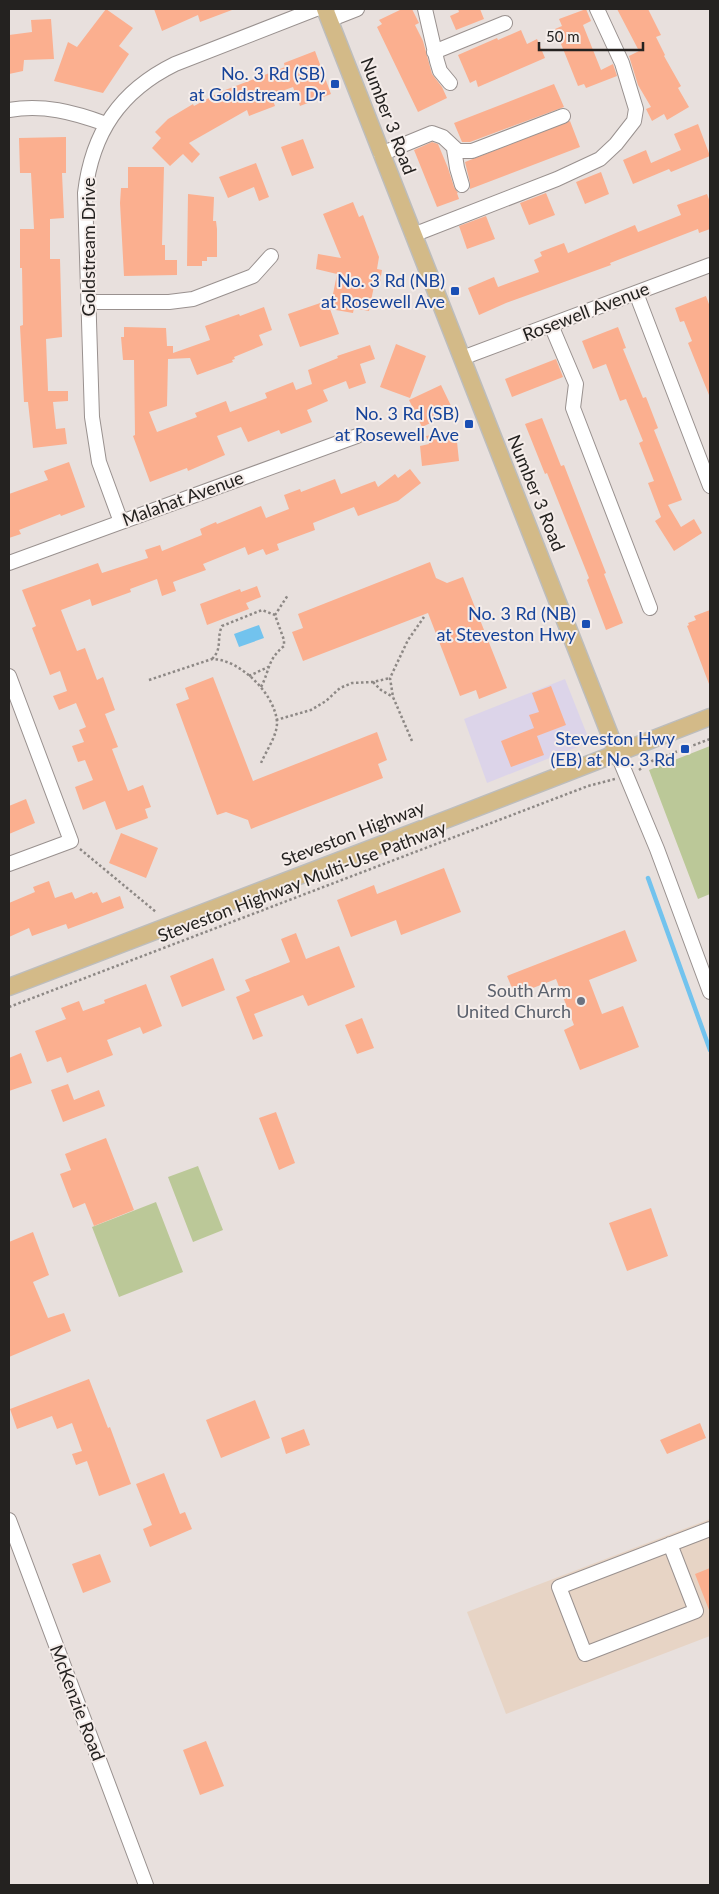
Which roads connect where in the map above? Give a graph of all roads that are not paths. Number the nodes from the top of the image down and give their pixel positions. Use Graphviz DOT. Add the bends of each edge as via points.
graph roads {
  1 [pos="316,9"];
  2 [pos="357,9"];
  3 [pos="424,9"];
  4 [pos="597,9"];
  5 [pos="327,14"];
  6 [pos="505,23"];
  7 [pos="434,52"];
  8 [pos="450,83"];
  9 [pos="9,110"];
  10 [pos="563,116"];
  11 [pos="106,124"];
  12 [pos="454,149"];
  13 [pos="381,154"];
  14 [pos="462,185"];
  15 [pos="412,235"];
  16 [pos="271,256"];
  17 [pos="710,265"];
  18 [pos="636,293"];
  19 [pos="89,302"];
  20 [pos="551,325"];
  21 [pos="462,358"];
  22 [pos="357,436"];
  23 [pos="710,486"];
  24 [pos="121,522"];
  25 [pos="9,564"];
  26 [pos="650,608"];
  27 [pos="9,676"];
  28 [pos="710,717"];
  29 [pos="618,753"];
  30 [pos="9,864"];
  31 [pos="9,987"];
  32 [pos="710,992"];
  33 [pos="9,1520"];
  34 [pos="710,1529"];
  35 [pos="670,1544"];
  36 [pos="146,1885"];
  1 -- 11 [label="street, Goldstream Drive" via="159,72 137,88"];
  2 -- 5 [label="street"];
  3 -- 7 [label="street"];
  4 -- 15 [label="street" via="622,63 636,109 634,121 616,144 600,158 557,178"];
  5 -- 13 [label="main road, Number 3 Road"];
  6 -- 7 [label="street"];
  7 -- 8 [label="street" via="440,70"];
  9 -- 11 [label="street" via="52,108"];
  10 -- 12 [label="street" via="478,149 462,152"];
  11 -- 19 [label="street, Goldstream Drive" via="94,149 86,193"];
  12 -- 13 [label="street" via="443,137 432,133"];
  12 -- 14 [label="street"];
  13 -- 15 [label="main road, Number 3 Road"];
  15 -- 21 [label="main road, Number 3 Road"];
  16 -- 19 [label="street" via="253,276 193,299"];
  17 -- 18 [label="street, Rosewell Avenue"];
  18 -- 20 [label="street, Rosewell Avenue"];
  18 -- 23 [label="street"];
  19 -- 24 [label="street, Goldstream Drive" via="95,442 105,481"];
  20 -- 21 [label="street, Rosewell Avenue"];
  20 -- 26 [label="street" via="576,384 573,408"];
  21 -- 29 [label="main road, Number 3 Road"];
  22 -- 24 [label="street, Malahat Avenue"];
  24 -- 25 [label="street, Malahat Avenue"];
  27 -- 30 [label="street" via="71,841"];
  28 -- 29 [label="main road, Steveston Highway"];
  29 -- 31 [label="main road, Steveston Highway"];
  29 -- 32 [label="street, Number 3 Road"];
  33 -- 36 [label="street, McKenzie Road"];
  34 -- 35 [label="street"];
  35 -- 35 [label="street" via="560,1587 585,1654 696,1612"];
}
